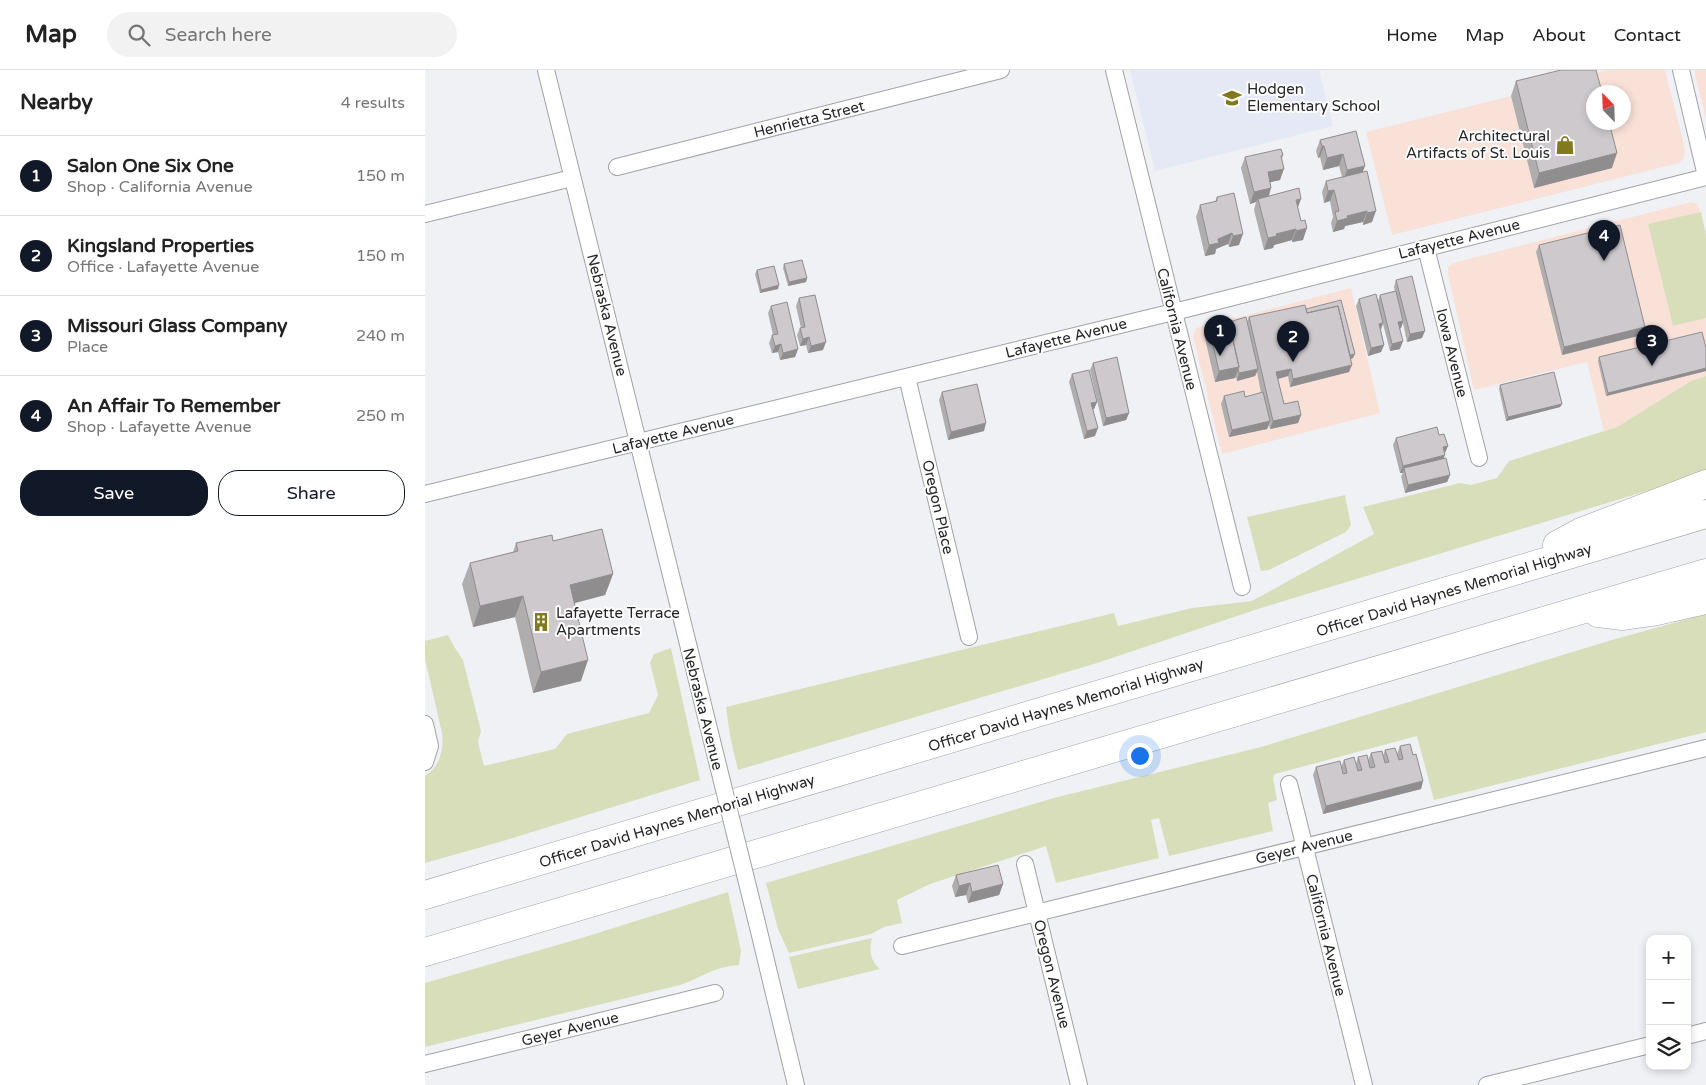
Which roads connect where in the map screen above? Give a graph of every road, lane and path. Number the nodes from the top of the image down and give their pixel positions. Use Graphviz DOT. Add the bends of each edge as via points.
graph roads {
  1 [pos="546,70"];
  2 [pos="1001,70"];
  3 [pos="1114,70"];
  4 [pos="1681,70"];
  5 [pos="617,167"];
  6 [pos="1706,176"];
  7 [pos="572,178"];
  8 [pos="425,214"];
  9 [pos="1426,248"];
  10 [pos="1173,312"];
  11 [pos="907,376"];
  12 [pos="638,442"];
  13 [pos="1479,458"];
  14 [pos="1706,484"];
  15 [pos="425,494"];
  16 [pos="1706,514"];
  17 [pos="1706,573"];
  18 [pos="1497,576"];
  19 [pos="1242,587"];
  20 [pos="1706,600"];
  21 [pos="1579,611"];
  22 [pos="969,637"];
  23 [pos="425,724"];
  24 [pos="1706,748"];
  25 [pos="426,761"];
  26 [pos="1289,784"];
  27 [pos="1305,847"];
  28 [pos="1025,864"];
  29 [pos="425,895"];
  30 [pos="1037,913"];
  31 [pos="902,946"];
  32 [pos="425,952"];
  33 [pos="715,993"];
  34 [pos="1706,1031"];
  35 [pos="1691,1035"];
  36 [pos="1646,1046"];
  37 [pos="425,1064"];
  38 [pos="796,1085"];
  39 [pos="1079,1085"];
  40 [pos="1364,1085"];
  41 [pos="1487,1085"];
  1 -- 7 [label="street, Nebraska Avenue"];
  2 -- 5 [label="street, Henrietta Street"];
  3 -- 10 [label="street, California Avenue"];
  4 -- 6 [label="street"];
  6 -- 9 [label="street, Lafayette Avenue"];
  7 -- 8 [label="street"];
  7 -- 12 [label="street, Nebraska Avenue"];
  9 -- 10 [label="street, Lafayette Avenue"];
  9 -- 13 [label="street, Iowa Avenue"];
  10 -- 11 [label="street, Lafayette Avenue"];
  10 -- 19 [label="street, California Avenue"];
  11 -- 12 [label="street, Lafayette Avenue"];
  11 -- 22 [label="street, Oregon Place"];
  12 -- 15 [label="street, Lafayette Avenue"];
  12 -- 38 [label="street, Nebraska Avenue, bridge"];
  14 -- 18 [label="highway" via="1581,532"];
  16 -- 18 [label="highway, Officer David Haynes Memorial Highway"];
  17 -- 21 [label="highway"];
  18 -- 29 [label="highway, Officer David Haynes Memorial Highway"];
  20 -- 21 [label="highway" via="1623,616"];
  21 -- 32 [label="highway"];
  23 -- 25 [label="street" via="430,746"];
  24 -- 27 [label="street, Geyer Avenue"];
  26 -- 27 [label="street, California Avenue"];
  27 -- 30 [label="street, Geyer Avenue"];
  27 -- 40 [label="street, California Avenue"];
  28 -- 30 [label="street, Oregon Avenue"];
  30 -- 31 [label="street, Geyer Avenue"];
  30 -- 39 [label="street, Oregon Avenue"];
  33 -- 37 [label="street, Geyer Avenue"];
  34 -- 35 [label="street"];
  36 -- 41 [label="street"];
}
